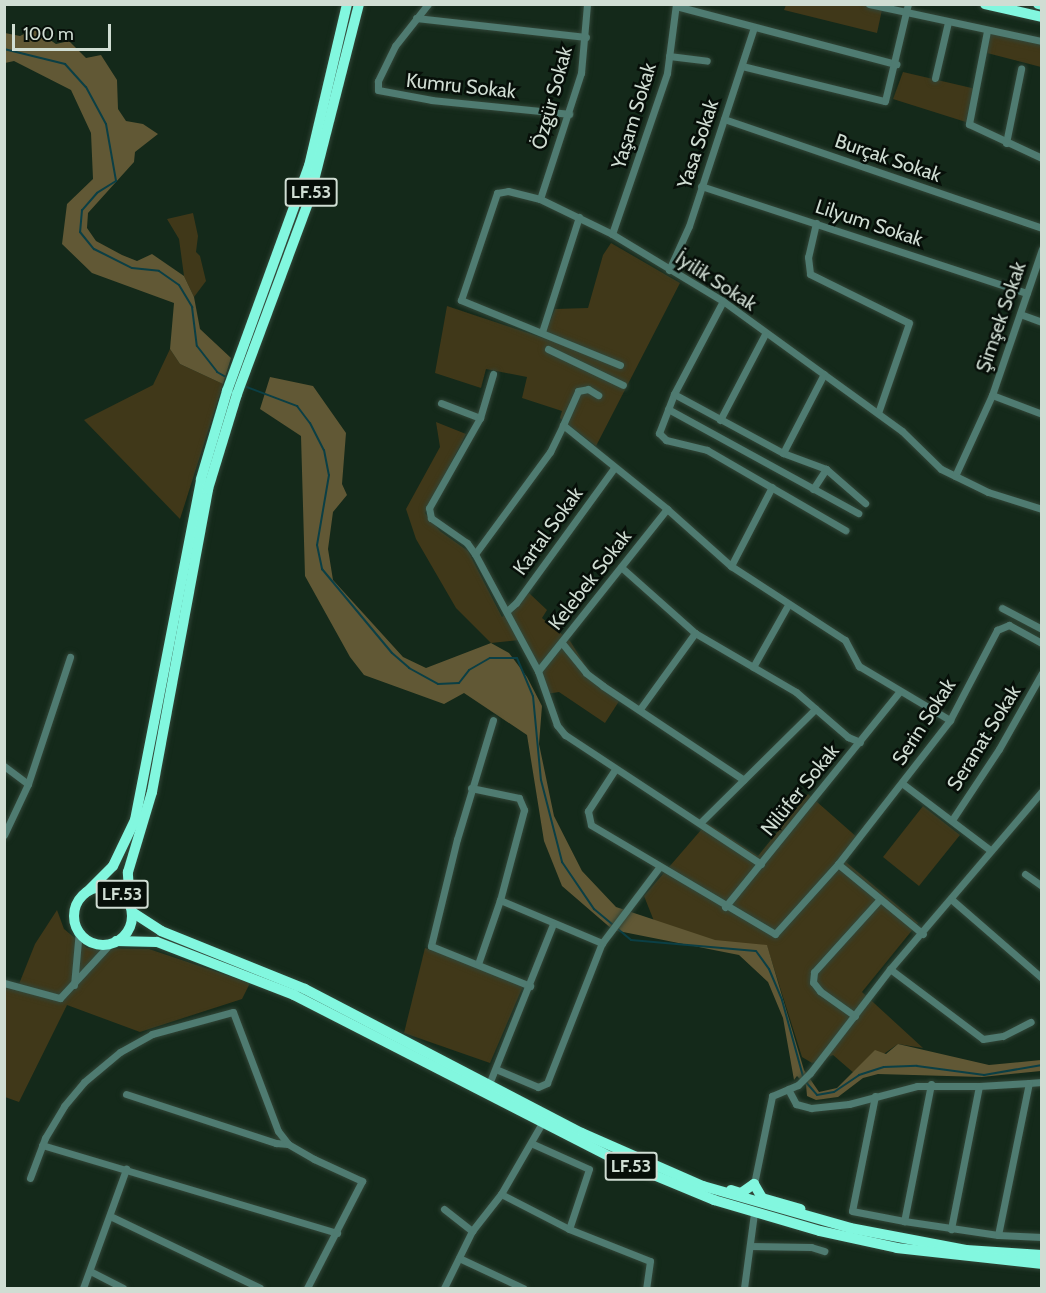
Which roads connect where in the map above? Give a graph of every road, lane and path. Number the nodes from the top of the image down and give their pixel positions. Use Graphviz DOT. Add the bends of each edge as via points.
graph roads {
  1 [pos="347,4"];
  2 [pos="358,4"];
  3 [pos="428,4"];
  4 [pos="587,4"];
  5 [pos="869,4"];
  6 [pos="908,4"];
  7 [pos="985,4"];
  8 [pos="676,5"];
  9 [pos="907,13"];
  10 [pos="1041,17"];
  11 [pos="416,18"];
  12 [pos="948,22"];
  13 [pos="754,27"];
  14 [pos="987,31"];
  15 [pos="586,37"];
  16 [pos="1041,41"];
  17 [pos="669,56"];
  18 [pos="707,61"];
  19 [pos="896,64"];
  20 [pos="742,66"];
  21 [pos="1021,69"];
  22 [pos="935,78"];
  23 [pos="569,114"];
  24 [pos="724,119"];
  25 [pos="1006,143"];
  26 [pos="1041,158"];
  27 [pos="701,186"];
  28 [pos="540,199"];
  29 [pos="579,217"];
  30 [pos="816,223"];
  31 [pos="1041,228"];
  32 [pos="612,234"];
  33 [pos="1041,249"];
  34 [pos="669,270"];
  35 [pos="1027,293"];
  36 [pos="723,301"];
  37 [pos="1020,314"];
  38 [pos="1041,322"];
  39 [pos="542,332"];
  40 [pos="765,334"];
  41 [pos="548,350"];
  42 [pos="620,365"];
  43 [pos="240,370"];
  44 [pos="493,374"];
  45 [pos="824,374"];
  46 [pos="623,385"];
  47 [pos="232,392"];
  48 [pos="674,394"];
  49 [pos="598,395"];
  50 [pos="992,395"];
  51 [pos="441,403"];
  52 [pos="668,409"];
  53 [pos="878,413"];
  54 [pos="1041,414"];
  55 [pos="480,418"];
  56 [pos="720,420"];
  57 [pos="563,425"];
  58 [pos="783,453"];
  59 [pos="614,468"];
  60 [pos="826,469"];
  61 [pos="955,476"];
  62 [pos="772,487"];
  63 [pos="813,489"];
  64 [pos="865,503"];
  65 [pos="668,509"];
  66 [pos="1041,509"];
  67 [pos="858,513"];
  68 [pos="845,530"];
  69 [pos="475,554"];
  70 [pos="731,566"];
  71 [pos="621,567"];
  72 [pos="788,605"];
  73 [pos="1002,608"];
  74 [pos="507,611"];
  75 [pos="1041,629"];
  76 [pos="695,633"];
  77 [pos="1041,643"];
  78 [pos="562,644"];
  79 [pos="70,657"];
  80 [pos="753,667"];
  81 [pos="538,671"];
  82 [pos="1041,673"];
  83 [pos="899,692"];
  84 [pos="640,709"];
  85 [pos="815,709"];
  86 [pos="493,720"];
  87 [pos="950,720"];
  88 [pos="860,742"];
  89 [pos="4,766"];
  90 [pos="614,771"];
  91 [pos="744,780"];
  92 [pos="28,784"];
  93 [pos="903,784"];
  94 [pos="471,788"];
  95 [pos="1041,791"];
  96 [pos="952,820"];
  97 [pos="701,822"];
  98 [pos="4,835"];
  99 [pos="990,850"];
  100 [pos="761,864"];
  101 [pos="838,864"];
  102 [pos="660,866"];
  103 [pos="1024,874"];
  104 [pos="1041,886"];
  105 [pos="88,891"];
  106 [pos="951,898"];
  107 [pos="880,899"];
  108 [pos="500,900"];
  109 [pos="725,907"];
  110 [pos="131,908"];
  111 [pos="553,924"];
  112 [pos="79,930"];
  113 [pos="923,934"];
  114 [pos="603,941"];
  115 [pos="113,942"];
  116 [pos="478,964"];
  117 [pos="890,969"];
  118 [pos="1041,978"];
  119 [pos="4,983"];
  120 [pos="530,986"];
  121 [pos="73,987"];
  122 [pos="855,1016"];
  123 [pos="1031,1022"];
  124 [pos="498,1070"];
  125 [pos="1041,1082"];
  126 [pos="1029,1083"];
  127 [pos="489,1084"];
  128 [pos="931,1084"];
  129 [pos="980,1086"];
  130 [pos="788,1089"];
  131 [pos="126,1094"];
  132 [pos="875,1096"];
  133 [pos="538,1121"];
  134 [pos="582,1133"];
  135 [pos="288,1144"];
  136 [pos="533,1144"];
  137 [pos="42,1145"];
  138 [pos="126,1169"];
  139 [pos="30,1178"];
  140 [pos="754,1184"];
  141 [pos="501,1194"];
  142 [pos="444,1209"];
  143 [pos="754,1213"];
  144 [pos="110,1216"];
  145 [pos="904,1221"];
  146 [pos="569,1229"];
  147 [pos="951,1229"];
  148 [pos="472,1231"];
  149 [pos="337,1233"];
  150 [pos="998,1235"];
  151 [pos="1041,1238"];
  152 [pos="750,1246"];
  153 [pos="966,1250"];
  154 [pos="824,1251"];
  155 [pos="1041,1254"];
  156 [pos="459,1258"];
  157 [pos="1041,1264"];
  158 [pos="90,1271"];
  159 [pos="83,1288"];
  160 [pos="123,1288"];
  161 [pos="260,1288"];
  162 [pos="307,1288"];
  163 [pos="444,1288"];
  164 [pos="523,1288"];
  165 [pos="646,1288"];
  166 [pos="744,1288"];
  1 -- 43 [label="highway, LF.53" via="309,166"];
  2 -- 43 [label="highway, LF.53" via="309,200"];
  3 -- 11 [label="street"];
  4 -- 15 [label="street, Özgür Sokak"];
  5 -- 9 [label="street"];
  6 -- 9 [label="street"];
  7 -- 10 [label="highway"];
  8 -- 13 [label="street"];
  8 -- 17 [label="street, Yaşam Sokak"];
  9 -- 12 [label="street"];
  9 -- 19 [label="street"];
  11 -- 15 [label="street"];
  11 -- 23 [label="street, Kumru Sokak" via="395,46 378,81 378,90"];
  12 -- 14 [label="street"];
  12 -- 22 [label="street"];
  13 -- 19 [label="street"];
  13 -- 20 [label="street, Yasa Sokak"];
  14 -- 16 [label="street"];
  14 -- 25 [label="street" via="969,123"];
  15 -- 23 [label="street, Özgür Sokak"];
  17 -- 18 [label="street"];
  17 -- 32 [label="street, Yaşam Sokak" via="667,73"];
  19 -- 20 [label="street" via="889,96 879,102"];
  20 -- 24 [label="street, Yasa Sokak"];
  21 -- 25 [label="street"];
  23 -- 28 [label="street, Özgür Sokak"];
  24 -- 27 [label="street, Yasa Sokak"];
  24 -- 31 [label="street, Burçak Sokak"];
  25 -- 26 [label="street"];
  27 -- 30 [label="street, Lilyum Sokak"];
  27 -- 34 [label="street, Yasa Sokak" via="689,226"];
  28 -- 29 [label="street, İyilik Sokak"];
  28 -- 39 [label="street, İyilik Sokak" via="508,190 497,193 461,300"];
  29 -- 32 [label="street, İyilik Sokak"];
  29 -- 39 [label="street"];
  30 -- 35 [label="street, Lilyum Sokak"];
  30 -- 53 [label="street" via="808,257 810,274 909,322"];
  32 -- 34 [label="street, İyilik Sokak"];
  33 -- 35 [label="street, Şimşek Sokak"];
  34 -- 36 [label="street, İyilik Sokak"];
  35 -- 37 [label="street, Şimşek Sokak"];
  36 -- 40 [label="street, İyilik Sokak"];
  36 -- 48 [label="street"];
  37 -- 38 [label="street"];
  37 -- 50 [label="street, Şimşek Sokak"];
  39 -- 42 [label="street"];
  40 -- 45 [label="street, İyilik Sokak"];
  40 -- 56 [label="street"];
  41 -- 46 [label="street"];
  43 -- 47 [label="highway, LF.53"];
  44 -- 55 [label="street"];
  45 -- 53 [label="street, İyilik Sokak"];
  45 -- 58 [label="street"];
  47 -- 105 [label="highway, LF.53" via="189,528 135,820 112,866"];
  47 -- 110 [label="highway, LF.53" via="194,548 152,792 128,872"];
  48 -- 52 [label="street"];
  48 -- 56 [label="street"];
  49 -- 57 [label="street" via="588,389 578,391"];
  50 -- 54 [label="street"];
  50 -- 61 [label="street, Şimşek Sokak"];
  51 -- 55 [label="street"];
  52 -- 62 [label="street" via="659,433 666,440 707,450"];
  52 -- 63 [label="street"];
  53 -- 61 [label="street, İyilik Sokak" via="941,469"];
  55 -- 69 [label="street" via="429,507 431,518 467,543"];
  56 -- 58 [label="street"];
  57 -- 59 [label="street"];
  57 -- 69 [label="street" via="550,452"];
  58 -- 60 [label="street"];
  59 -- 65 [label="street"];
  59 -- 74 [label="street, Kartal Sokak"];
  60 -- 63 [label="street"];
  60 -- 64 [label="street"];
  61 -- 66 [label="street, İyilik Sokak" via="988,492"];
  62 -- 68 [label="street"];
  62 -- 70 [label="street"];
  63 -- 67 [label="street"];
  65 -- 70 [label="street"];
  65 -- 71 [label="street, Kelebek Sokak"];
  69 -- 74 [label="street"];
  70 -- 72 [label="street"];
  71 -- 76 [label="street"];
  71 -- 78 [label="street, Kelebek Sokak"];
  72 -- 80 [label="street"];
  72 -- 83 [label="street" via="845,640 859,666"];
  73 -- 75 [label="street"];
  74 -- 81 [label="street"];
  76 -- 80 [label="street"];
  76 -- 84 [label="street"];
  77 -- 87 [label="street, Serin Sokak" via="1009,625 1002,626"];
  78 -- 81 [label="street, Kelebek Sokak"];
  78 -- 84 [label="street" via="586,673"];
  79 -- 92 [label="street"];
  80 -- 85 [label="street"];
  81 -- 90 [label="street" via="557,725"];
  82 -- 96 [label="street, Seranat Sokak" via="1010,732"];
  83 -- 87 [label="street"];
  83 -- 88 [label="street, Nilüfer Sokak"];
  84 -- 91 [label="street"];
  85 -- 88 [label="street" via="848,737"];
  85 -- 91 [label="street"];
  86 -- 94 [label="street"];
  87 -- 93 [label="street, Serin Sokak"];
  88 -- 100 [label="street, Nilüfer Sokak"];
  89 -- 92 [label="street"];
  90 -- 97 [label="street"];
  90 -- 102 [label="street" via="588,811 591,825"];
  91 -- 97 [label="street"];
  92 -- 98 [label="street"];
  93 -- 96 [label="street"];
  93 -- 101 [label="street, Serin Sokak"];
  94 -- 108 [label="street" via="524,802"];
  94 -- 116 [label="street" via="431,946"];
  95 -- 99 [label="street"];
  96 -- 99 [label="street"];
  97 -- 100 [label="street"];
  99 -- 106 [label="street"];
  100 -- 109 [label="street, Nilüfer Sokak"];
  101 -- 107 [label="street"];
  101 -- 109 [label="street, Serin Sokak" via="775,934"];
  102 -- 109 [label="street"];
  102 -- 114 [label="street"];
  103 -- 104 [label="street"];
  105 -- 110 [label="highway, LF.53" via="112,888"];
  105 -- 112 [label="highway, LF.53" via="74,913"];
  106 -- 113 [label="street"];
  106 -- 118 [label="street"];
  107 -- 113 [label="street"];
  107 -- 122 [label="street" via="814,972 813,982 820,991"];
  108 -- 111 [label="street"];
  108 -- 116 [label="street"];
  110 -- 115 [label="highway, LF.53" via="130,926"];
  110 -- 127 [label="highway, LF.53" via="161,931 305,989"];
  111 -- 114 [label="street"];
  111 -- 120 [label="street"];
  112 -- 115 [label="highway, LF.53" via="92,942"];
  112 -- 121 [label="street"];
  113 -- 117 [label="street"];
  114 -- 124 [label="street" via="547,1083 538,1087"];
  115 -- 121 [label="street"];
  115 -- 133 [label="highway, LF.53" via="157,942 266,983"];
  116 -- 120 [label="street"];
  117 -- 122 [label="street"];
  117 -- 123 [label="street" via="983,1039 1003,1036"];
  119 -- 121 [label="street" via="60,998"];
  120 -- 124 [label="street"];
  122 -- 130 [label="street" via="810,1073"];
  124 -- 127 [label="street"];
  125 -- 126 [label="street"];
  126 -- 129 [label="street"];
  126 -- 150 [label="street"];
  127 -- 134 [label="highway, LF.53"];
  128 -- 129 [label="street"];
  128 -- 132 [label="street"];
  128 -- 145 [label="street"];
  129 -- 147 [label="street"];
  130 -- 132 [label="street" via="796,1104 811,1108 849,1104"];
  130 -- 140 [label="street" via="772,1096 767,1106"];
  131 -- 135 [label="street"];
  132 -- 145 [label="street" via="852,1211"];
  133 -- 136 [label="street"];
  133 -- 143 [label="highway, LF.53" via="662,1179"];
  134 -- 140 [label="highway" via="729,1190 741,1193"];
  134 -- 153 [label="highway, LF.53" via="703,1186 760,1205 850,1228"];
  135 -- 137 [label="street" via="278,1131 233,1012 152,1034 120,1052 70,1098"];
  135 -- 149 [label="street" via="362,1181"];
  136 -- 141 [label="street"];
  136 -- 146 [label="street" via="589,1169"];
  137 -- 138 [label="street"];
  137 -- 139 [label="street"];
  138 -- 144 [label="street"];
  138 -- 149 [label="street"];
  140 -- 153 [label="highway" via="762,1197"];
  141 -- 146 [label="street"];
  141 -- 148 [label="street"];
  142 -- 148 [label="street"];
  143 -- 152 [label="street"];
  143 -- 157 [label="highway, LF.53" via="897,1248"];
  144 -- 158 [label="street"];
  144 -- 161 [label="street"];
  145 -- 147 [label="street"];
  146 -- 165 [label="street" via="650,1261"];
  147 -- 150 [label="street"];
  148 -- 156 [label="street"];
  149 -- 162 [label="street"];
  150 -- 151 [label="street"];
  152 -- 154 [label="street" via="811,1247"];
  152 -- 166 [label="street"];
  153 -- 155 [label="highway, LF.53"];
  156 -- 163 [label="street"];
  156 -- 164 [label="street"];
  158 -- 159 [label="street"];
  158 -- 160 [label="street"];
}
